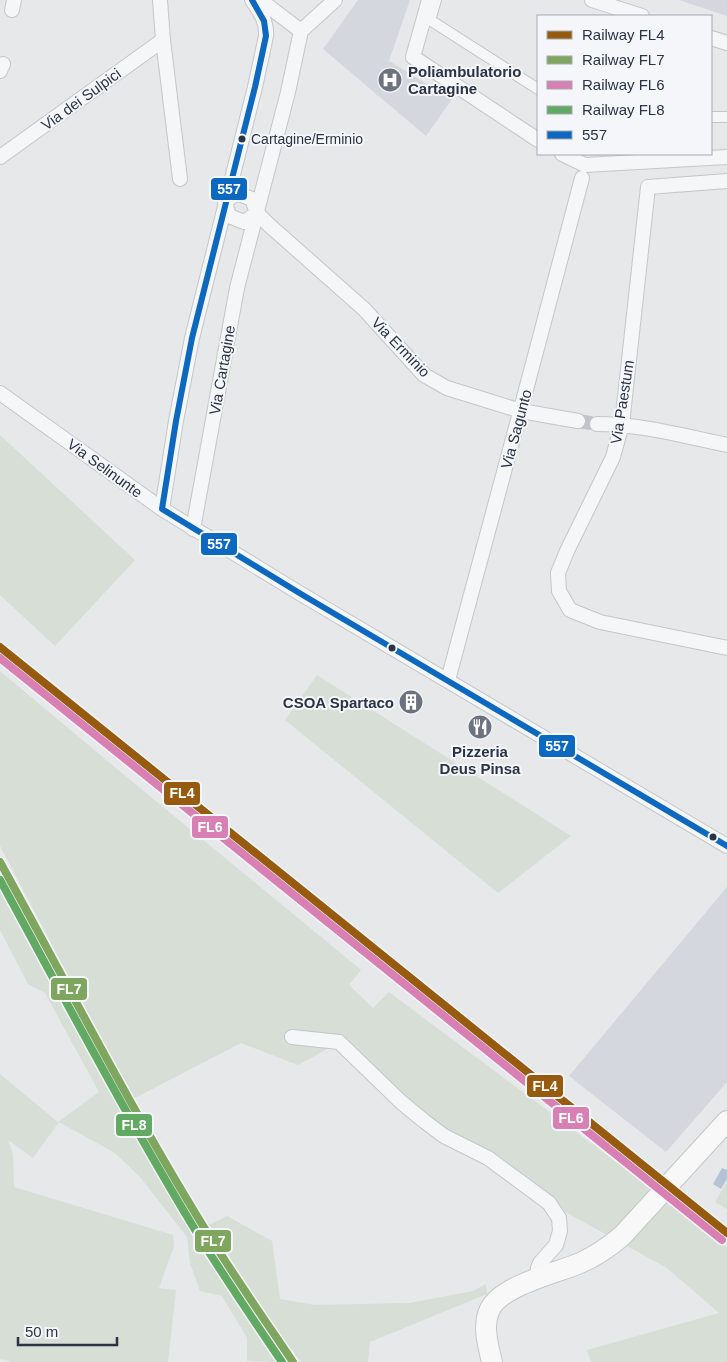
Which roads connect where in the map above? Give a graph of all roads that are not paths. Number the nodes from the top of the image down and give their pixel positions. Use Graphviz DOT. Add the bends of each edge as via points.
graph roads {
  1 [pos="160,0"];
  2 [pos="252,0"];
  3 [pos="260,0"];
  4 [pos="335,0"];
  5 [pos="429,0"];
  6 [pos="436,0"];
  7 [pos="592,0"];
  8 [pos="639,15"];
  9 [pos="301,31"];
  10 [pos="712,38"];
  11 [pos="163,40"];
  12 [pos="727,43"];
  13 [pos="537,87"];
  14 [pos="712,117"];
  15 [pos="727,117"];
  16 [pos="537,139"];
  17 [pos="564,155"];
  18 [pos="0,157"];
  19 [pos="727,157"];
  20 [pos="585,166"];
  21 [pos="180,179"];
  22 [pos="727,181"];
  23 [pos="226,202"];
  24 [pos="257,213"];
  25 [pos="0,393"];
  26 [pos="521,411"];
  27 [pos="578,421"];
  28 [pos="598,424"];
  29 [pos="622,424"];
  30 [pos="727,445"];
  31 [pos="162,509"];
  32 [pos="193,529"];
  33 [pos="727,648"];
  34 [pos="448,680"];
  35 [pos="727,846"];
  36 [pos="292,1037"];
  37 [pos="727,1121"];
  38 [pos="537,1278"];
  39 [pos="492,1362"];
  1 -- 11 [label="street"];
  2 -- 23 [label="street" via="264,20 266,36"];
  3 -- 9 [label="street"];
  4 -- 9 [label="street"];
  5 -- 16 [label="street" via="413,57"];
  6 -- 13 [label="street" via="430,20"];
  7 -- 8 [label="street"];
  9 -- 24 [label="street, Via Cartagine"];
  10 -- 12 [label="street"];
  11 -- 18 [label="street, Via dei Sulpici"];
  11 -- 21 [label="street"];
  14 -- 15 [label="street"];
  17 -- 20 [label="street"];
  19 -- 20 [label="street"];
  20 -- 26 [label="street, Via Sagunto"];
  22 -- 29 [label="street, Via Paestum" via="648,187"];
  23 -- 24 [label="street" via="236,193 252,199"];
  23 -- 24 [label="street" via="229,216 244,222"];
  23 -- 31 [label="street" via="192,338"];
  24 -- 26 [label="street, Via Erminio" via="364,309 424,375 447,388"];
  24 -- 32 [label="street, Via Cartagine" via="237,288"];
  25 -- 31 [label="street, Via Selinunte"];
  26 -- 27 [label="street, Via Erminio"];
  26 -- 34 [label="street, Via Sagunto"];
  28 -- 29 [label="street"];
  29 -- 30 [label="street"];
  29 -- 33 [label="street, Via Paestum" via="613,457 558,573 559,591 570,610 600,622"];
  31 -- 32 [label="street, Via Selinunte"];
  32 -- 34 [label="street, Via Selinunte"];
  34 -- 35 [label="street, Via Selinunte"];
  36 -- 38 [label="street" via="340,1042 424,1121 444,1136 488,1158 549,1204 559,1218 560,1231 556,1245 540,1263"];
  37 -- 38 [label="main road" via="608,1248 587,1260"];
  38 -- 39 [label="main road" via="506,1294 489,1310 486,1334"];
}
